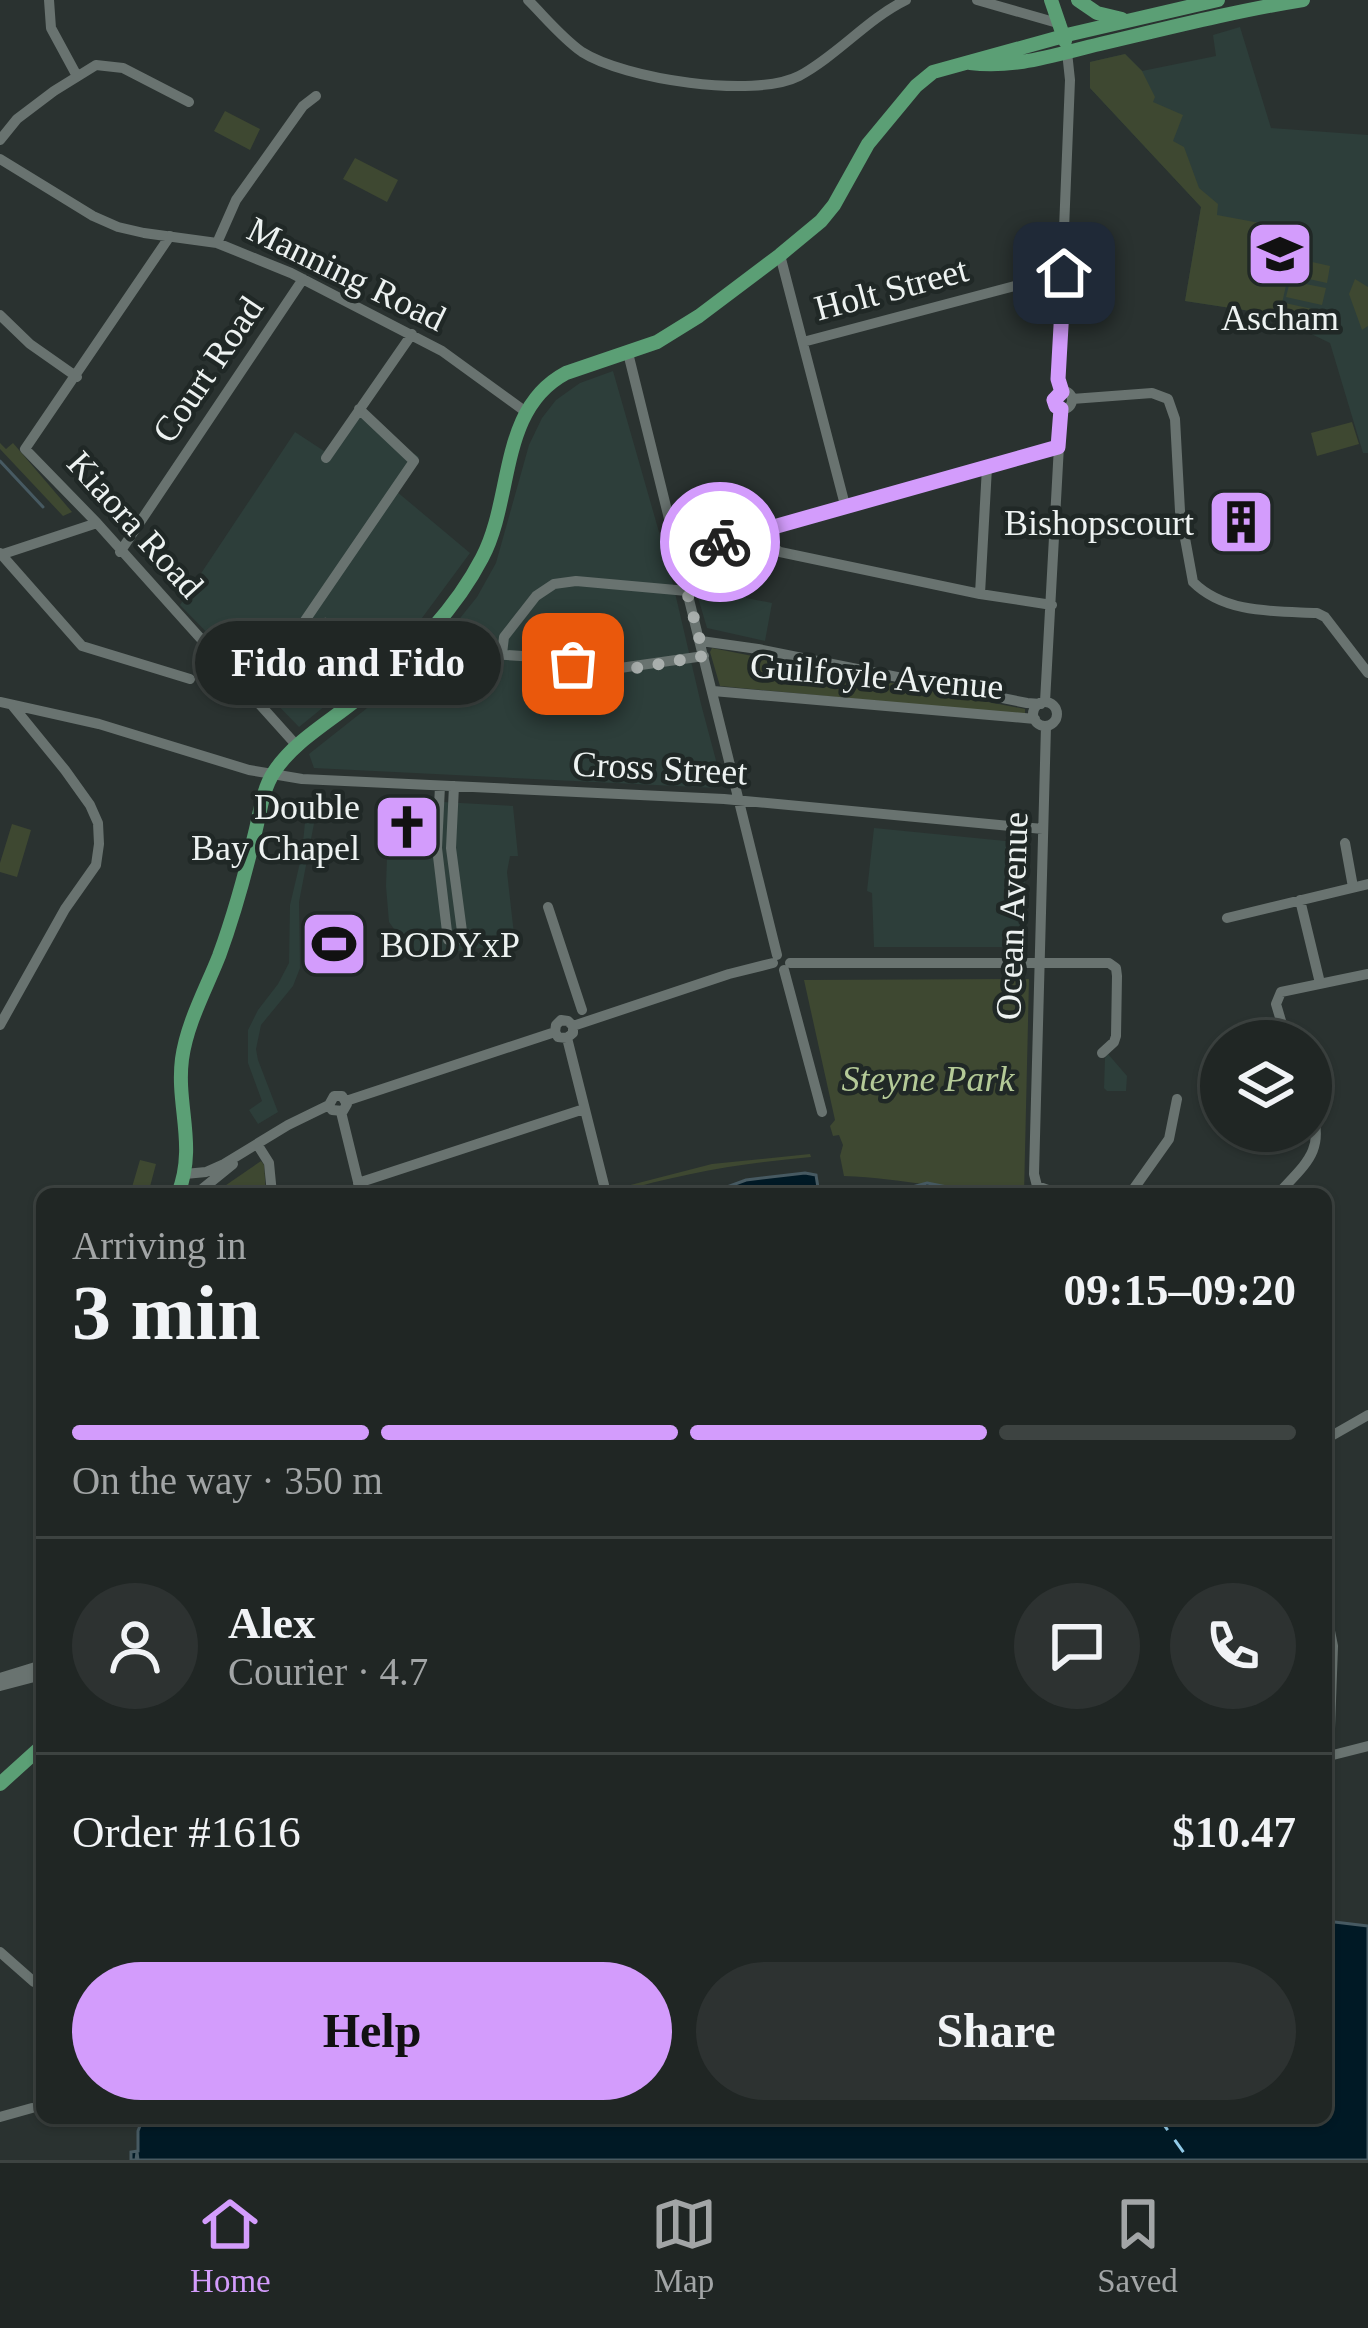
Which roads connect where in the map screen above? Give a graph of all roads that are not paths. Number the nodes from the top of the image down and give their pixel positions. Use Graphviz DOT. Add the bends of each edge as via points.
graph roads {
  1 [pos="49,0"];
  2 [pos="528,0"];
  3 [pos="906,0"];
  4 [pos="977,0"];
  5 [pos="1052,0"];
  6 [pos="1078,0"];
  7 [pos="1218,0"];
  8 [pos="1304,0"];
  9 [pos="1133,20"];
  10 [pos="1064,37"];
  11 [pos="77,76"];
  12 [pos="316,96"];
  13 [pos="189,102"];
  14 [pos="0,140"];
  15 [pos="0,159"];
  16 [pos="170,236"];
  17 [pos="217,243"];
  18 [pos="780,255"];
  19 [pos="1064,273"];
  20 [pos="303,280"];
  21 [pos="0,315"];
  22 [pos="412,334"];
  23 [pos="803,342"];
  24 [pos="628,353"];
  25 [pos="77,377"];
  26 [pos="1067,395"];
  27 [pos="358,410"];
  28 [pos="526,412"];
  29 [pos="1058,447"];
  30 [pos="326,458"];
  31 [pos="987,466"];
  32 [pos="845,505"];
  33 [pos="97,523"];
  34 [pos="763,530"];
  35 [pos="120,552"];
  36 [pos="0,554"];
  37 [pos="677,554"];
  38 [pos="687,592"];
  39 [pos="980,594"];
  40 [pos="1052,605"];
  41 [pos="311,612"];
  42 [pos="322,621"];
  43 [pos="422,639"];
  44 [pos="700,641"];
  45 [pos="502,654"];
  46 [pos="704,656"];
  47 [pos="1368,673"];
  48 [pos="190,679"];
  49 [pos="713,691"];
  50 [pos="252,698"];
  51 [pos="1043,703"];
  52 [pos="6,704"];
  53 [pos="1040,723"];
  54 [pos="298,747"];
  55 [pos="272,774"];
  56 [pos="440,786"];
  57 [pos="454,786"];
  58 [pos="739,800"];
  59 [pos="1043,829"];
  60 [pos="1345,843"];
  61 [pos="444,851"];
  62 [pos="1362,885"];
  63 [pos="1368,899"];
  64 [pos="1300,900"];
  65 [pos="548,907"];
  66 [pos="459,911"];
  67 [pos="445,913"];
  68 [pos="1227,918"];
  69 [pos="1040,936"];
  70 [pos="781,963"];
  71 [pos="1012,963"];
  72 [pos="1040,963"];
  73 [pos="1368,974"];
  74 [pos="1320,983"];
  75 [pos="582,1010"];
  76 [pos="1280,1020"];
  77 [pos="0,1025"];
  78 [pos="570,1032"];
  79 [pos="1102,1053"];
  80 [pos="1177,1099"];
  81 [pos="339,1106"];
  82 [pos="584,1109"];
  83 [pos="822,1112"];
  84 [pos="253,1147"];
  85 [pos="1314,1152"];
  86 [pos="184,1174"];
  87 [pos="604,1185"];
  88 [pos="180,1188"];
  89 [pos="203,1188"];
  90 [pos="271,1188"];
  91 [pos="360,1188"];
  92 [pos="1041,1188"];
  93 [pos="1134,1188"];
  94 [pos="1282,1188"];
  95 [pos="1368,1415"];
  96 [pos="1332,1435"];
  97 [pos="1332,1641"];
  98 [pos="36,1667"];
  99 [pos="1332,1674"];
  100 [pos="36,1676"];
  101 [pos="0,1682"];
  102 [pos="1368,1746"];
  103 [pos="36,1751"];
  104 [pos="1332,1755"];
  105 [pos="0,1784"];
  106 [pos="0,1952"];
  107 [pos="36,1982"];
  108 [pos="32,2108"];
  109 [pos="0,2117"];
  1 -- 11 [label="street" via="51,28"];
  2 -- 3 [label="street" via="593,58 656,77 744,88 801,75"];
  4 -- 10 [label="street"];
  5 -- 10 [label="main road"];
  6 -- 9 [label="main road"];
  7 -- 9 [label="main road"];
  8 -- 10 [label="main road"];
  9 -- 10 [label="main road"];
  10 -- 18 [label="main road" via="1024,63 965,63 916,86 868,144 834,205"];
  10 -- 19 [label="street"];
  11 -- 13 [label="street" via="96,65 123,68"];
  11 -- 14 [label="street"];
  12 -- 17 [label="street" via="236,200"];
  15 -- 16 [label="street, Manning Road" via="93,216"];
  16 -- 17 [label="street, Manning Road"];
  16 -- 25 [label="street"];
  17 -- 20 [label="street, Manning Road"];
  18 -- 23 [label="street"];
  18 -- 24 [label="main road" via="688,323"];
  19 -- 23 [label="street, Holt Street"];
  19 -- 26 [label="street" via="1058,379"];
  20 -- 22 [label="street, Manning Road"];
  20 -- 35 [label="street, Court Road"];
  21 -- 25 [label="street"];
  22 -- 27 [label="street"];
  22 -- 28 [label="street, Manning Road"];
  23 -- 32 [label="street"];
  24 -- 28 [label="main road" via="556,378"];
  24 -- 37 [label="street"];
  25 -- 33 [label="street, Kiaora Road" via="26,449"];
  26 -- 29 [label="street"];
  26 -- 47 [label="street" via="1153,392 1168,399 1193,582 1241,608 1325,617"];
  27 -- 30 [label="street"];
  27 -- 41 [label="street" via="413,461"];
  28 -- 43 [label="main road" via="486,551"];
  29 -- 31 [label="street"];
  29 -- 40 [label="street"];
  31 -- 32 [label="street"];
  31 -- 39 [label="street"];
  32 -- 34 [label="street"];
  33 -- 35 [label="street, Kiaora Road"];
  33 -- 36 [label="street"];
  34 -- 37 [label="street"];
  34 -- 39 [label="street" via="780,552"];
  35 -- 50 [label="street, Kiaora Road"];
  36 -- 48 [label="street" via="82,646"];
  37 -- 38 [label="street"];
  38 -- 44 [label="street"];
  38 -- 45 [label="street" via="560,582 519,616"];
  39 -- 40 [label="street"];
  40 -- 51 [label="street"];
  41 -- 42 [label="street"];
  41 -- 50 [label="street"];
  43 -- 45 [label="street" via="445,651"];
  43 -- 54 [label="main road"];
  44 -- 46 [label="street"];
  44 -- 51 [label="street, Guilfoyle Avenue"];
  45 -- 46 [label="street" via="599,671"];
  46 -- 49 [label="street"];
  49 -- 53 [label="street, Guilfoyle Avenue"];
  49 -- 58 [label="street"];
  50 -- 54 [label="street, Kiaora Road"];
  51 -- 53 [label="street" via="1035,709"];
  51 -- 53 [label="street" via="1057,712 1053,723"];
  52 -- 55 [label="street, Cross Street"];
  52 -- 77 [label="street" via="90,805 99,844 96,865"];
  53 -- 59 [label="street, Ocean Avenue"];
  54 -- 55 [label="main road"];
  55 -- 56 [label="street, Cross Street"];
  55 -- 86 [label="main road" via="235,914 184,1048"];
  56 -- 57 [label="street, Cross Street"];
  56 -- 61 [label="street"];
  57 -- 58 [label="street, Cross Street"];
  57 -- 61 [label="street"];
  58 -- 59 [label="street, Cross Street"];
  58 -- 70 [label="street"];
  59 -- 69 [label="street, Ocean Avenue"];
  60 -- 62 [label="street"];
  61 -- 66 [label="street"];
  61 -- 67 [label="street"];
  62 -- 63 [label="street"];
  62 -- 64 [label="street"];
  64 -- 68 [label="street"];
  64 -- 74 [label="street"];
  65 -- 75 [label="street"];
  66 -- 67 [label="street"];
  66 -- 67 [label="street" via="463,939 448,940"];
  69 -- 71 [label="street"];
  69 -- 72 [label="street, Ocean Avenue"];
  70 -- 71 [label="street"];
  70 -- 78 [label="street" via="728,974"];
  70 -- 83 [label="street"];
  71 -- 72 [label="street"];
  72 -- 79 [label="street" via="1116,968 1116,1036"];
  72 -- 92 [label="street, Ocean Avenue"];
  73 -- 74 [label="street"];
  74 -- 76 [label="street" via="1278,995"];
  78 -- 81 [label="street"];
  78 -- 82 [label="street"];
  80 -- 93 [label="street" via="1169,1139"];
  81 -- 84 [label="street"];
  81 -- 91 [label="street"];
  82 -- 87 [label="street"];
  82 -- 91 [label="street"];
  84 -- 86 [label="street"];
  84 -- 89 [label="street"];
  84 -- 90 [label="street" via="268,1162"];
  85 -- 94 [label="street"];
  86 -- 88 [label="main road"];
  95 -- 96 [label="street"];
  97 -- 99 [label="street"];
  98 -- 101 [label="street"];
  100 -- 101 [label="street"];
  102 -- 104 [label="street"];
  103 -- 105 [label="main road"];
  106 -- 107 [label="street"];
  108 -- 109 [label="street"];
}
